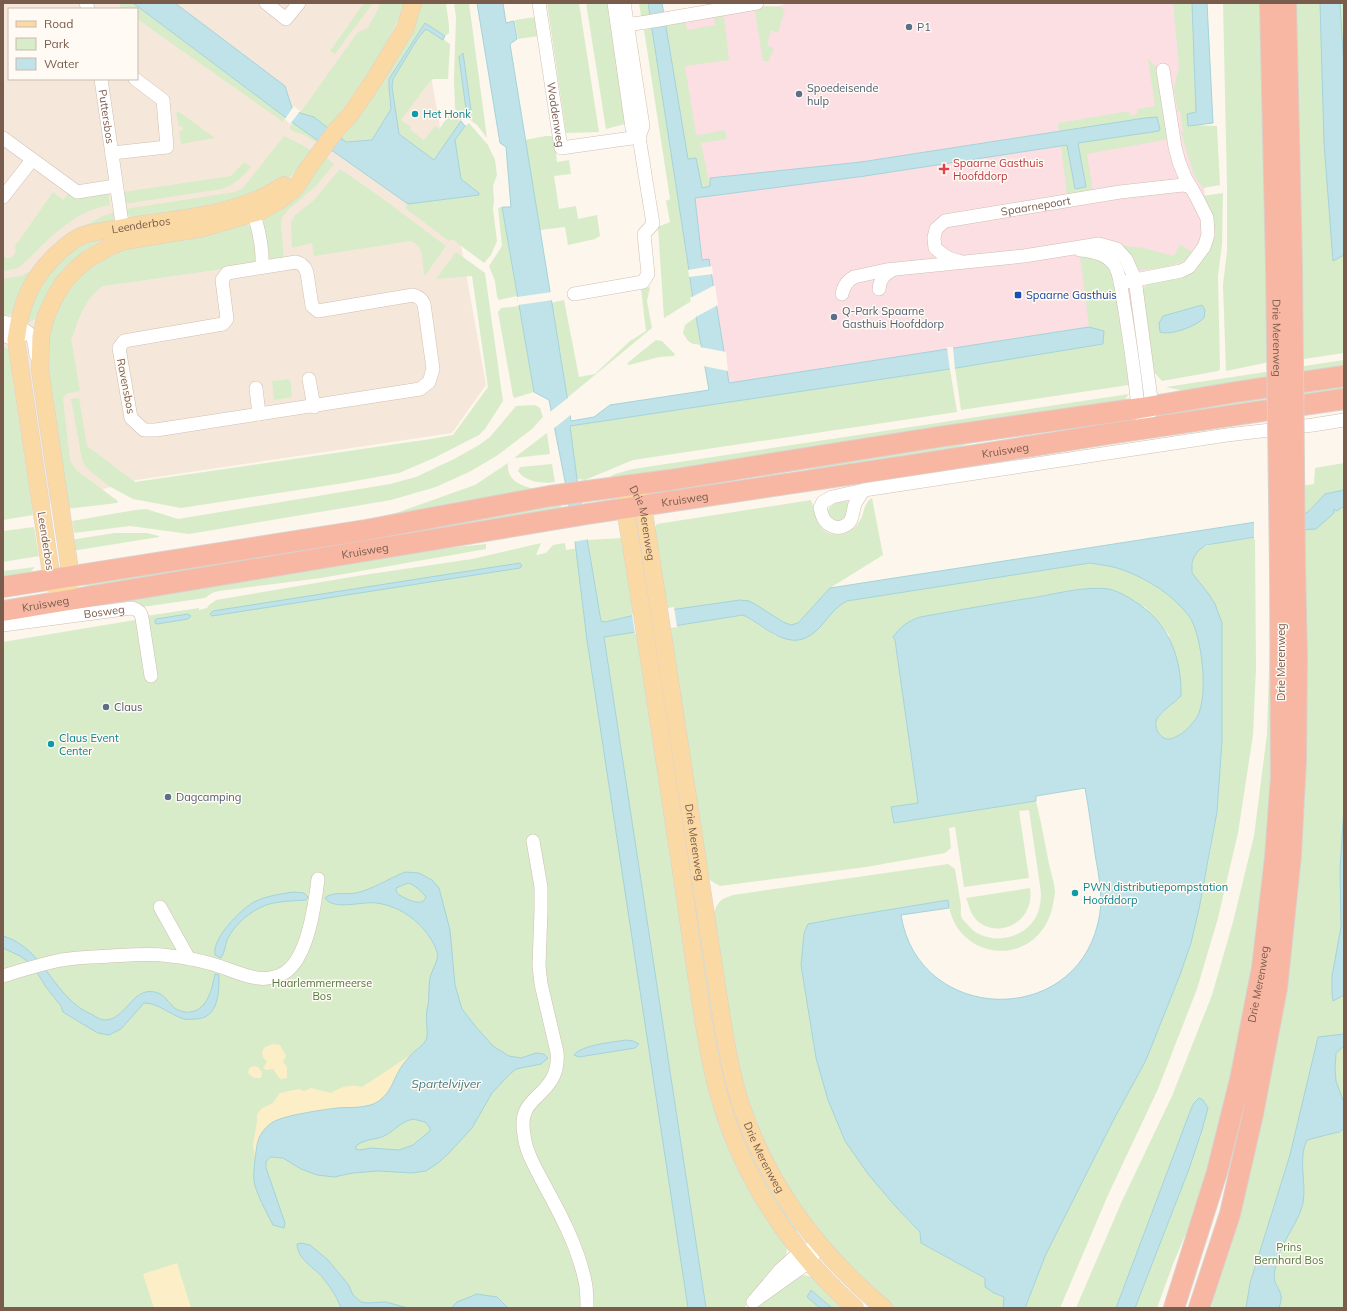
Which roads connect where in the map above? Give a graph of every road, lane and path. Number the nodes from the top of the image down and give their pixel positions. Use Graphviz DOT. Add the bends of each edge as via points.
graph roads {
  1 [pos="266,3"];
  2 [pos="299,3"];
  3 [pos="408,3"];
  4 [pos="413,3"];
  5 [pos="538,3"];
  6 [pos="614,3"];
  7 [pos="624,3"];
  8 [pos="756,3"];
  9 [pos="1270,3"];
  10 [pos="1286,3"];
  11 [pos="623,25"];
  12 [pos="1163,70"];
  13 [pos="101,80"];
  14 [pos="136,80"];
  15 [pos="337,129"];
  16 [pos="639,137"];
  17 [pos="3,138"];
  18 [pos="112,153"];
  19 [pos="32,160"];
  20 [pos="115,186"];
  21 [pos="1191,187"];
  22 [pos="3,197"];
  23 [pos="252,207"];
  24 [pos="123,234"];
  25 [pos="1068,250"];
  26 [pos="964,262"];
  27 [pos="262,267"];
  28 [pos="1284,268"];
  29 [pos="890,270"];
  30 [pos="1134,279"];
  31 [pos="1120,283"];
  32 [pos="879,289"];
  33 [pos="574,294"];
  34 [pos="842,294"];
  35 [pos="45,320"];
  36 [pos="13,331"];
  37 [pos="40,370"];
  38 [pos="1344,376"];
  39 [pos="309,379"];
  40 [pos="256,388"];
  41 [pos="1344,399"];
  42 [pos="314,407"];
  43 [pos="1145,407"];
  44 [pos="259,414"];
  45 [pos="1344,420"];
  46 [pos="1148,428"];
  47 [pos="632,485"];
  48 [pos="864,490"];
  49 [pos="634,507"];
  50 [pos="1288,568"];
  51 [pos="61,579"];
  52 [pos="3,587"];
  53 [pos="64,601"];
  54 [pos="3,611"];
  55 [pos="3,625"];
  56 [pos="151,676"];
  57 [pos="533,841"];
  58 [pos="318,879"];
  59 [pos="160,907"];
  60 [pos="189,959"];
  61 [pos="3,976"];
  62 [pos="820,1246"];
  63 [pos="805,1257"];
  64 [pos="752,1305"];
  65 [pos="587,1308"];
  66 [pos="855,1308"];
  67 [pos="884,1308"];
  68 [pos="1174,1308"];
  69 [pos="1199,1308"];
  1 -- 2 [label="street" via="286,19"];
  3 -- 15 [label="main road, Leenderbos" via="394,38"];
  4 -- 15 [label="main road, Leenderbos" via="397,44"];
  5 -- 16 [label="street, Waddenweg" via="561,148"];
  6 -- 11 [label="street"];
  7 -- 11 [label="street"];
  8 -- 11 [label="street"];
  9 -- 28 [label="highway, Drie Merenweg"];
  10 -- 28 [label="highway, Drie Merenweg"];
  11 -- 16 [label="street" via="632,128"];
  12 -- 21 [label="street" via="1175,147 1184,177"];
  13 -- 18 [label="street, Puttersbos"];
  14 -- 18 [label="street, Puttersbos" via="163,100 167,147"];
  15 -- 23 [label="main road, Leenderbos" via="306,170 299,184 287,196 272,206"];
  16 -- 33 [label="street" via="653,224 644,234 648,274 643,282"];
  17 -- 19 [label="street"];
  18 -- 20 [label="street, Puttersbos"];
  19 -- 20 [label="street" via="77,192"];
  19 -- 22 [label="street"];
  20 -- 24 [label="street, Puttersbos"];
  21 -- 26 [label="street, Spaarnepoort" via="1183,185 1126,191 945,221 936,229 935,248 954,261"];
  21 -- 30 [label="street" via="1207,218 1208,235 1204,247 1189,266 1181,271"];
  23 -- 24 [label="main road, Leenderbos" via="203,228"];
  23 -- 27 [label="street"];
  24 -- 35 [label="main road, Leenderbos" via="76,269 59,289"];
  24 -- 36 [label="main road, Leenderbos" via="81,236 51,259 34,281"];
  25 -- 26 [label="street, Spaarnepoort"];
  25 -- 30 [label="street, Spaarnepoort" via="1099,244 1117,249 1126,260"];
  25 -- 31 [label="street, Spaarnepoort" via="1094,251 1105,256 1115,265"];
  26 -- 29 [label="street, Spaarnepoort"];
  27 -- 42 [label="street, Ravensbos" via="296,262 301,264 307,273 312,306 318,311 413,295 424,304 433,369 429,382 420,389"];
  27 -- 44 [label="street, Ravensbos" via="227,273 222,280 226,319 223,324 124,341 118,348 131,418 144,430"];
  28 -- 50 [label="highway, Drie Merenweg, bridge"];
  29 -- 32 [label="street" via="881,279"];
  29 -- 34 [label="street, Spaarnepoort" via="854,277 844,285"];
  30 -- 31 [label="street"];
  30 -- 43 [label="street, Spaarnepoort"];
  31 -- 43 [label="street, Spaarnepoort" via="1131,354"];
  35 -- 36 [label="street"];
  35 -- 37 [label="main road, Leenderbos"];
  36 -- 37 [label="street, Leenderbos" via="33,339"];
  36 -- 51 [label="main road, Leenderbos"];
  37 -- 51 [label="main road, Leenderbos"];
  38 -- 43 [label="highway, Kruisweg"];
  39 -- 42 [label="street"];
  40 -- 44 [label="street"];
  41 -- 46 [label="highway, Kruisweg"];
  42 -- 44 [label="street, Ravensbos"];
  43 -- 46 [label="street, Spaarnepoort"];
  43 -- 47 [label="highway, Kruisweg"];
  45 -- 48 [label="street, Kruisweg" via="1227,435"];
  46 -- 49 [label="highway, Kruisweg"];
  47 -- 49 [label="main road, Drie Merenweg"];
  47 -- 51 [label="highway, Kruisweg" via="550,496 366,530"];
  49 -- 53 [label="highway, Kruisweg"];
  49 -- 62 [label="main road, Drie Merenweg" via="658,604 730,1063 742,1108 765,1163 782,1194"];
  49 -- 63 [label="main road, Drie Merenweg" via="640,607 699,991 719,1095 744,1164 755,1185 784,1231"];
  50 -- 68 [label="highway, Drie Merenweg" via="1281,777 1275,858 1262,968 1240,1080 1217,1172"];
  50 -- 69 [label="highway, Drie Merenweg" via="1296,761 1291,855 1277,988 1253,1114 1230,1214"];
  51 -- 52 [label="highway, Kruisweg"];
  51 -- 53 [label="main road, Leenderbos"];
  53 -- 54 [label="highway, Kruisweg"];
  55 -- 56 [label="street, Bosweg" via="132,608 141,614"];
  57 -- 65 [label="street" via="541,886 540,984 558,1052 558,1061 552,1079 526,1109 522,1125 536,1169 579,1259 586,1282"];
  58 -- 60 [label="street" via="308,936 289,970 276,977 254,978"];
  59 -- 60 [label="street"];
  60 -- 61 [label="street" via="151,954 82,958 44,964"];
  62 -- 63 [label="street"];
  62 -- 67 [label="main road, Drie Merenweg" via="849,1277"];
  63 -- 64 [label="street" via="780,1270"];
  63 -- 66 [label="main road, Drie Merenweg"];
}
